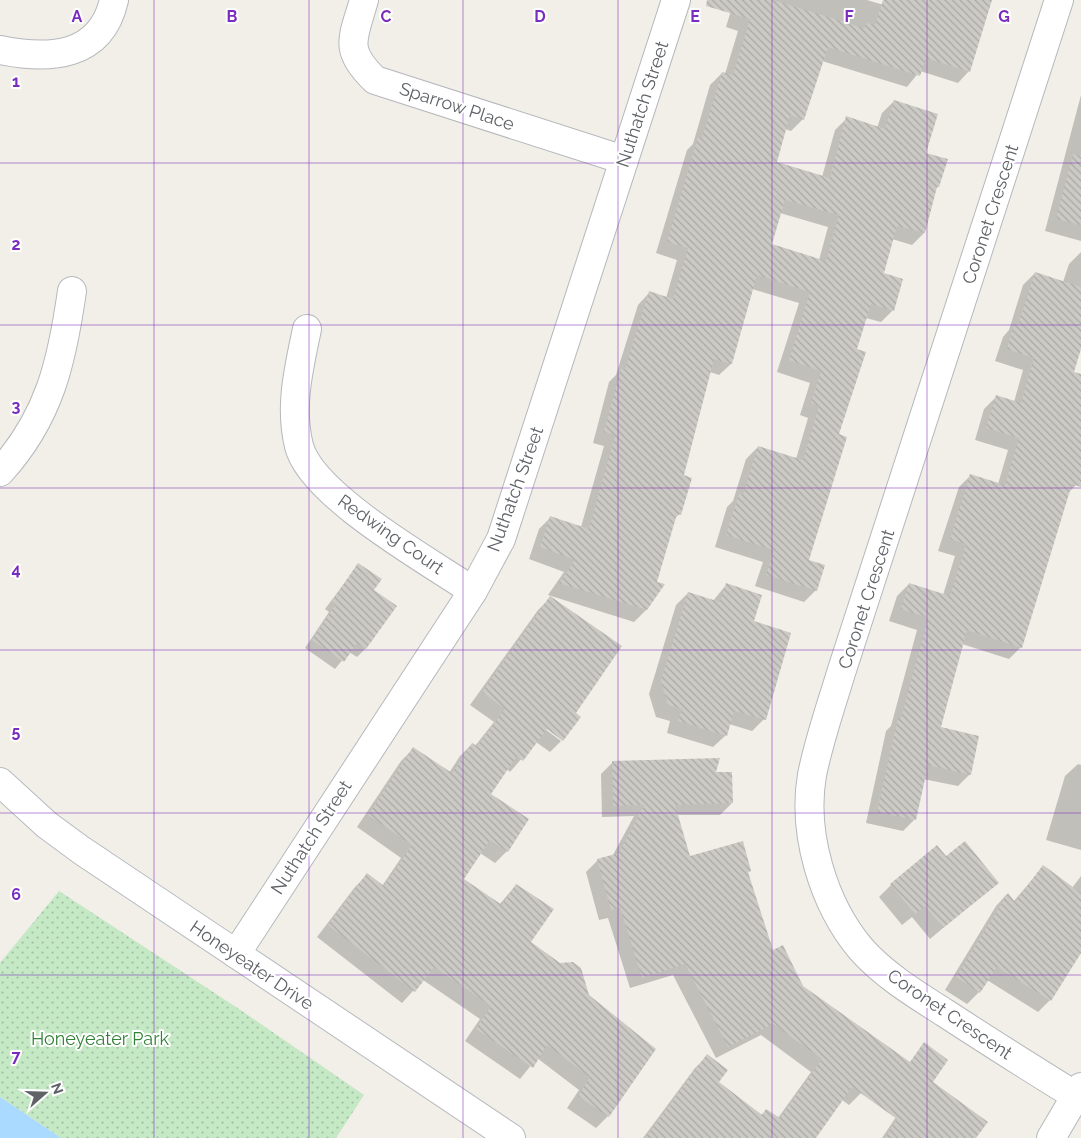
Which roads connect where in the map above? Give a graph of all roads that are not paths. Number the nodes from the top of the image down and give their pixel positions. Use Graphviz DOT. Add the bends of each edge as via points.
graph roads {
  1 [pos="114,0"];
  2 [pos="364,0"];
  3 [pos="676,0"];
  4 [pos="1059,0"];
  5 [pos="0,50"];
  6 [pos="624,160"];
  7 [pos="72,291"];
  8 [pos="308,329"];
  9 [pos="0,472"];
  10 [pos="473,591"];
  11 [pos="0,782"];
  12 [pos="236,954"];
  13 [pos="1078,1092"];
  14 [pos="511,1138"];
  15 [pos="1051,1138"];
  1 -- 5 [label="street" via="107,22 94,38 80,47 44,56"];
  2 -- 6 [label="street, Sparrow Place" via="353,41 358,64 375,80"];
  3 -- 6 [label="street, Nuthatch Street"];
  4 -- 13 [label="street, Coronet Crescent" via="841,673 812,776 810,810 814,848 824,883 838,913 861,948 898,982"];
  6 -- 10 [label="street, Nuthatch Street" via="501,539"];
  7 -- 9 [label="street" via="55,381 24,440"];
  8 -- 10 [label="street, Redwing Court" via="295,384 294,417 299,447 306,462 341,502"];
  10 -- 12 [label="street, Nuthatch Street"];
  11 -- 12 [label="street, Honeyeater Drive" via="46,825"];
  12 -- 14 [label="street, Honeyeater Drive"];
  13 -- 15 [label="street"];
}
